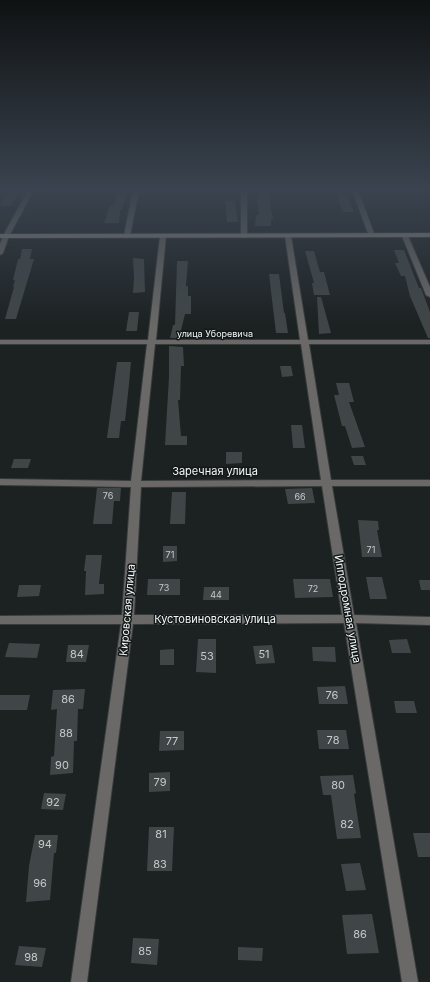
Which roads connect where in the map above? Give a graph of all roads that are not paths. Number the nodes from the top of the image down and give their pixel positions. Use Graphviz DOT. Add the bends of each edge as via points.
graph roads {
  1 [pos="3,236"];
  2 [pos="127,236"];
  3 [pos="163,236"];
  4 [pos="244,236"];
  5 [pos="288,236"];
  6 [pos="372,236"];
  7 [pos="405,236"];
  8 [pos="409,236"];
  9 [pos="0,253"];
  10 [pos="430,295"];
  11 [pos="0,342"];
  12 [pos="430,342"];
  13 [pos="152,343"];
  14 [pos="304,343"];
  15 [pos="0,482"];
  16 [pos="326,483"];
  17 [pos="430,483"];
  18 [pos="136,484"];
  19 [pos="128,619"];
  20 [pos="350,619"];
  21 [pos="0,620"];
  22 [pos="430,622"];
  23 [pos="79,982"];
  24 [pos="410,982"];
  1 -- 2 [label="main road"];
  1 -- 9 [label="street"];
  2 -- 3 [label="main road"];
  3 -- 4 [label="main road"];
  3 -- 13 [label="street, Кировская улица"];
  4 -- 5 [label="main road"];
  5 -- 6 [label="main road"];
  5 -- 14 [label="street, Ипподромная улица"];
  6 -- 7 [label="main road"];
  7 -- 8 [label="main road"];
  7 -- 10 [label="street"];
  11 -- 13 [label="street, улица Уборевича"];
  12 -- 14 [label="street, улица Уборевича"];
  13 -- 14 [label="street, улица Уборевича"];
  13 -- 18 [label="street, Кировская улица"];
  14 -- 16 [label="street, Ипподромная улица"];
  15 -- 18 [label="street, Заречная улица"];
  16 -- 17 [label="street, Заречная улица"];
  16 -- 18 [label="street, Заречная улица"];
  16 -- 20 [label="street, Ипподромная улица"];
  18 -- 19 [label="street, Кировская улица"];
  19 -- 20 [label="street, Кустовиновская улица"];
  19 -- 21 [label="street, Кустовиновская улица"];
  19 -- 23 [label="street, Кировская улица"];
  20 -- 22 [label="street, Кустовиновская улица"];
  20 -- 24 [label="street, Ипподромная улица"];
}
